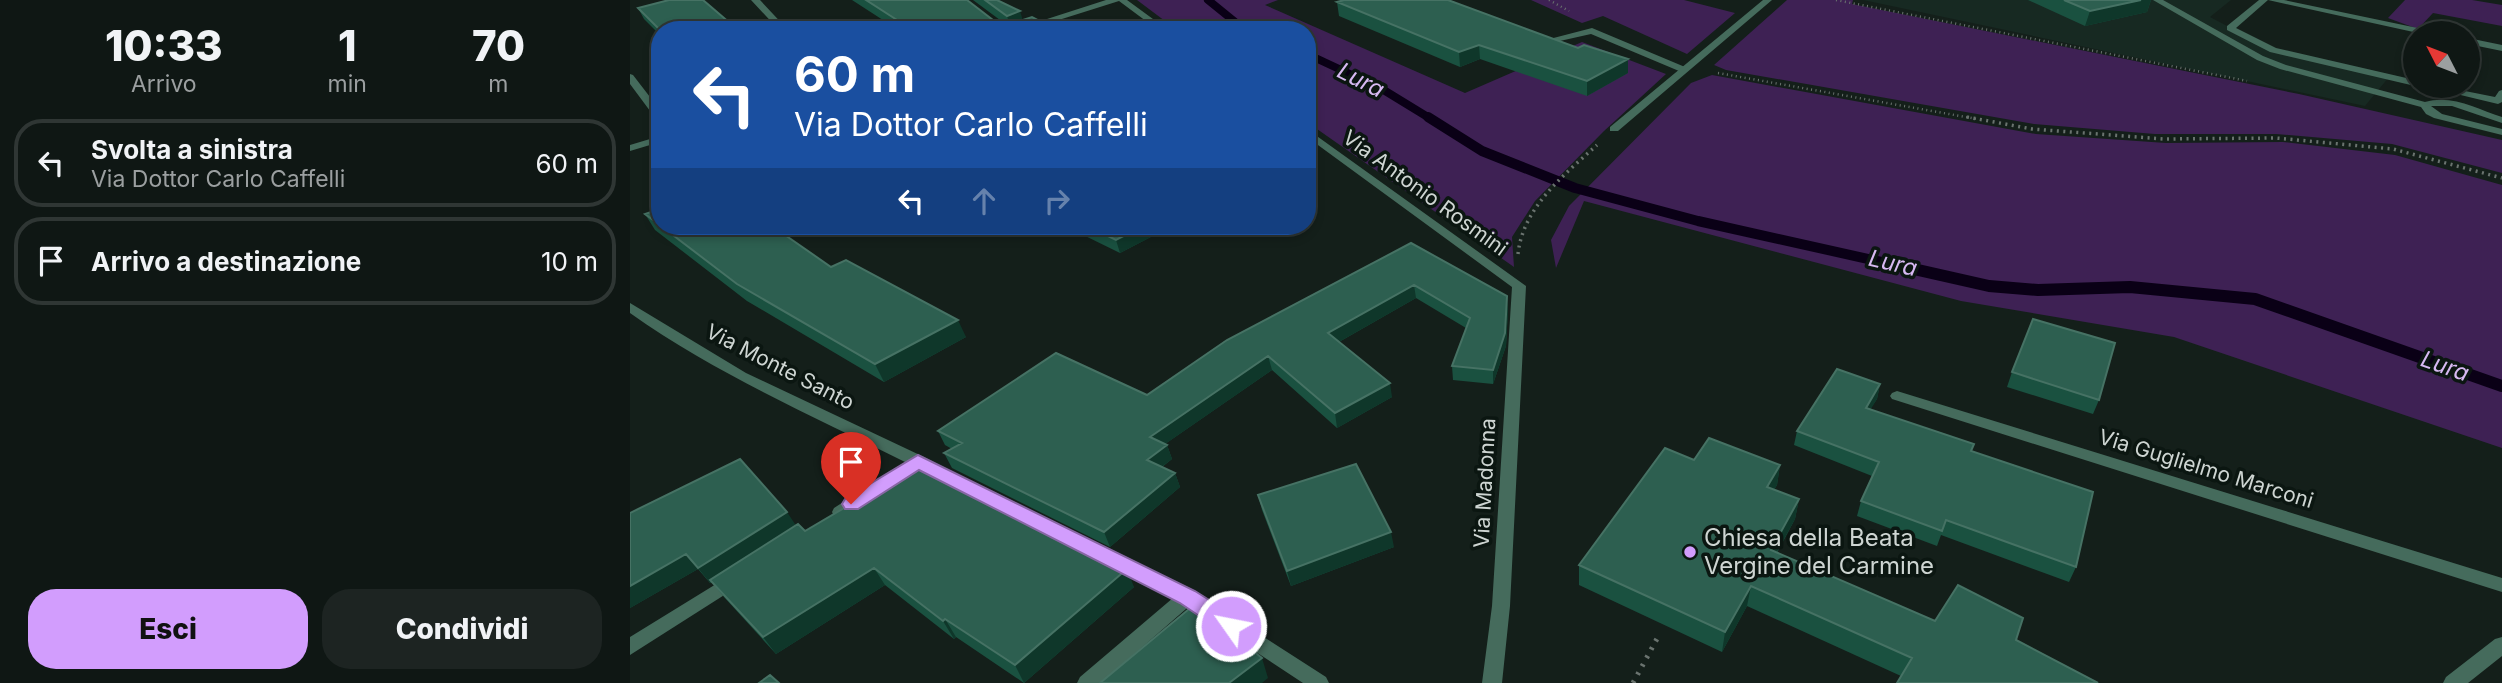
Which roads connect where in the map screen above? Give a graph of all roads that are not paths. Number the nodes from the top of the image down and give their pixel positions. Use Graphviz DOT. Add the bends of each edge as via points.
graph roads {
  1 [pos="755,0"];
  2 [pos="1115,0"];
  3 [pos="1122,0"];
  4 [pos="1768,0"];
  5 [pos="2157,0"];
  6 [pos="2264,0"];
  7 [pos="2272,0"];
  8 [pos="775,21"];
  9 [pos="1046,21"];
  10 [pos="1151,21"];
  11 [pos="2403,28"];
  12 [pos="1542,42"];
  13 [pos="2480,43"];
  14 [pos="2502,48"];
  15 [pos="1685,67"];
  16 [pos="630,78"];
  17 [pos="2403,80"];
  18 [pos="2502,93"];
  19 [pos="2480,97"];
  20 [pos="2443,98"];
  21 [pos="2444,103"];
  22 [pos="651,105"];
  23 [pos="2425,105"];
  24 [pos="2502,120"];
  25 [pos="1614,129"];
  26 [pos="2502,132"];
  27 [pos="1316,139"];
  28 [pos="651,142"];
  29 [pos="630,148"];
  30 [pos="1519,286"];
  31 [pos="630,307"];
  32 [pos="1896,396"];
  33 [pos="918,461"];
  34 [pos="954,480"];
  35 [pos="826,521"];
  36 [pos="1052,529"];
  37 [pos="745,572"];
  38 [pos="2502,585"];
  39 [pos="1187,597"];
  40 [pos="2502,645"];
  41 [pos="630,647"];
  42 [pos="1087,683"];
  43 [pos="1319,683"];
  44 [pos="1493,683"];
  45 [pos="2453,683"];
  1 -- 8 [label="street"];
  2 -- 9 [label="street"];
  3 -- 10 [label="street"];
  4 -- 15 [label="street"];
  5 -- 23 [label="street" via="2271,62"];
  6 -- 17 [label="street" via="2230,27 2273,50"];
  7 -- 11 [label="street"];
  12 -- 15 [label="street" via="1592,31"];
  13 -- 14 [label="street"];
  15 -- 25 [label="street"];
  16 -- 22 [label="street"];
  18 -- 19 [label="street" via="2498,101"];
  20 -- 21 [label="street"];
  21 -- 23 [label="street"];
  21 -- 24 [label="street"];
  23 -- 26 [label="street" via="2438,116"];
  27 -- 30 [label="street, Via Antonio Rosmini"];
  28 -- 29 [label="street"];
  30 -- 44 [label="street, Via Madonna"];
  31 -- 33 [label="street, Via Monte Santo" via="757,385"];
  32 -- 38 [label="street, Via Guglielmo Marconi"];
  33 -- 34 [label="street, Via Monte Santo"];
  33 -- 35 [label="street"];
  36 -- 39 [label="street"];
  37 -- 41 [label="street"];
  39 -- 42 [label="street"];
  39 -- 43 [label="street"];
  40 -- 45 [label="street"];
}
